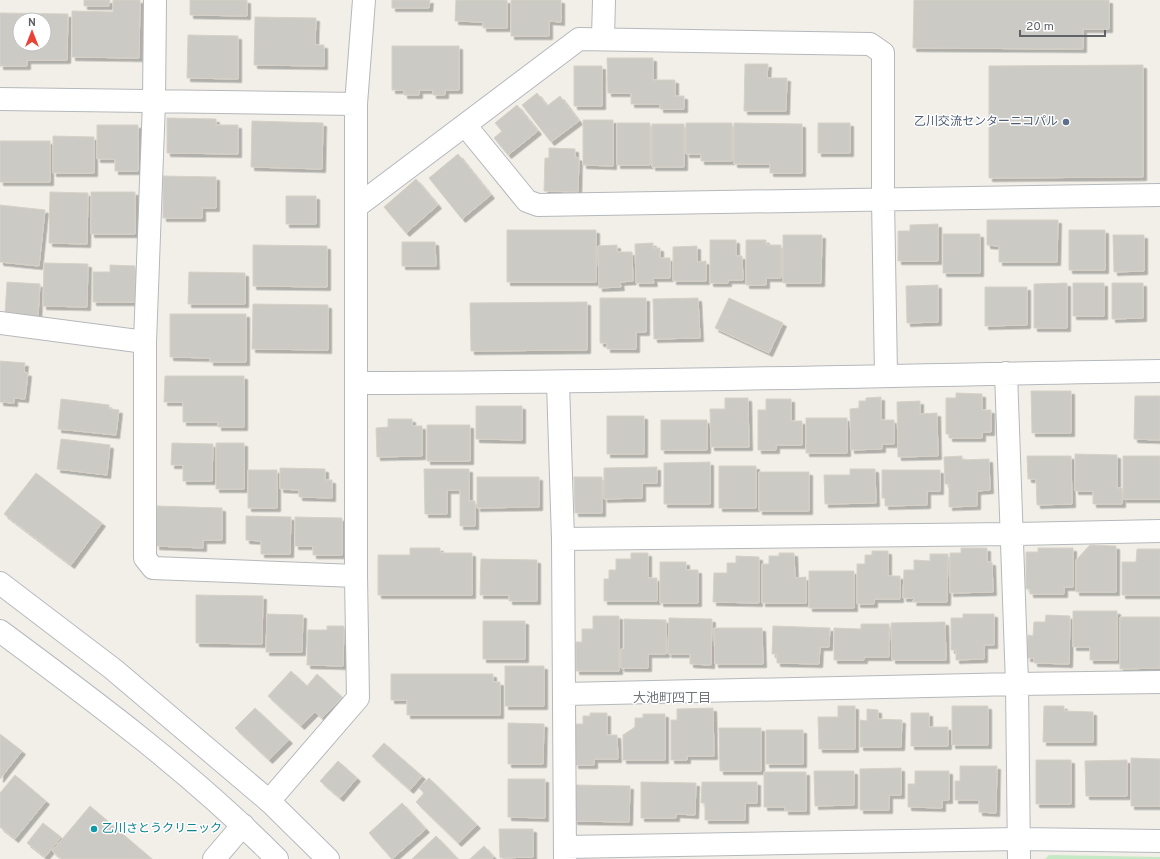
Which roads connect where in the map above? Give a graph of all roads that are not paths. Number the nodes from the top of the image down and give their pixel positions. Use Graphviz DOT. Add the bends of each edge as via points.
graph roads {
  1 [pos="155,0"];
  2 [pos="364,0"];
  3 [pos="604,0"];
  4 [pos="603,38"];
  5 [pos="0,100"];
  6 [pos="154,102"];
  7 [pos="356,104"];
  8 [pos="465,125"];
  9 [pos="1160,195"];
  10 [pos="883,199"];
  11 [pos="356,207"];
  12 [pos="0,323"];
  13 [pos="145,342"];
  14 [pos="1160,371"];
  15 [pos="1006,373"];
  16 [pos="886,375"];
  17 [pos="357,383"];
  18 [pos="558,383"];
  19 [pos="1160,531"];
  20 [pos="1011,534"];
  21 [pos="563,539"];
  22 [pos="356,576"];
  23 [pos="0,583"];
  24 [pos="0,631"];
  25 [pos="1160,682"];
  26 [pos="1017,684"];
  27 [pos="565,694"];
  28 [pos="269,801"];
  29 [pos="243,825"];
  30 [pos="1160,841"];
  31 [pos="1019,849"];
  32 [pos="565,853"];
  33 [pos="214,859"];
  34 [pos="277,859"];
  35 [pos="328,859"];
  1 -- 6 [label="street"];
  2 -- 7 [label="street"];
  3 -- 4 [label="street"];
  4 -- 8 [label="street" via="579,39"];
  4 -- 10 [label="street" via="870,44 882,53"];
  5 -- 6 [label="street"];
  6 -- 7 [label="street"];
  6 -- 13 [label="street"];
  7 -- 11 [label="street"];
  8 -- 10 [label="street" via="527,201 538,205"];
  8 -- 11 [label="street"];
  9 -- 10 [label="street"];
  10 -- 16 [label="street"];
  11 -- 17 [label="street"];
  12 -- 13 [label="street"];
  13 -- 22 [label="street" via="145,558 153,568"];
  14 -- 15 [label="street"];
  15 -- 16 [label="street"];
  15 -- 20 [label="street"];
  16 -- 18 [label="street"];
  17 -- 18 [label="street"];
  17 -- 22 [label="street"];
  18 -- 21 [label="street"];
  19 -- 20 [label="street"];
  20 -- 21 [label="street"];
  20 -- 26 [label="street"];
  21 -- 27 [label="street"];
  22 -- 28 [label="street" via="358,698"];
  23 -- 28 [label="street" via="113,669"];
  24 -- 29 [label="street" via="149,745"];
  25 -- 26 [label="street"];
  26 -- 27 [label="street"];
  26 -- 31 [label="street"];
  27 -- 32 [label="street"];
  28 -- 35 [label="street"];
  29 -- 33 [label="street"];
  29 -- 34 [label="street"];
  30 -- 31 [label="street"];
  31 -- 32 [label="street"];
}
